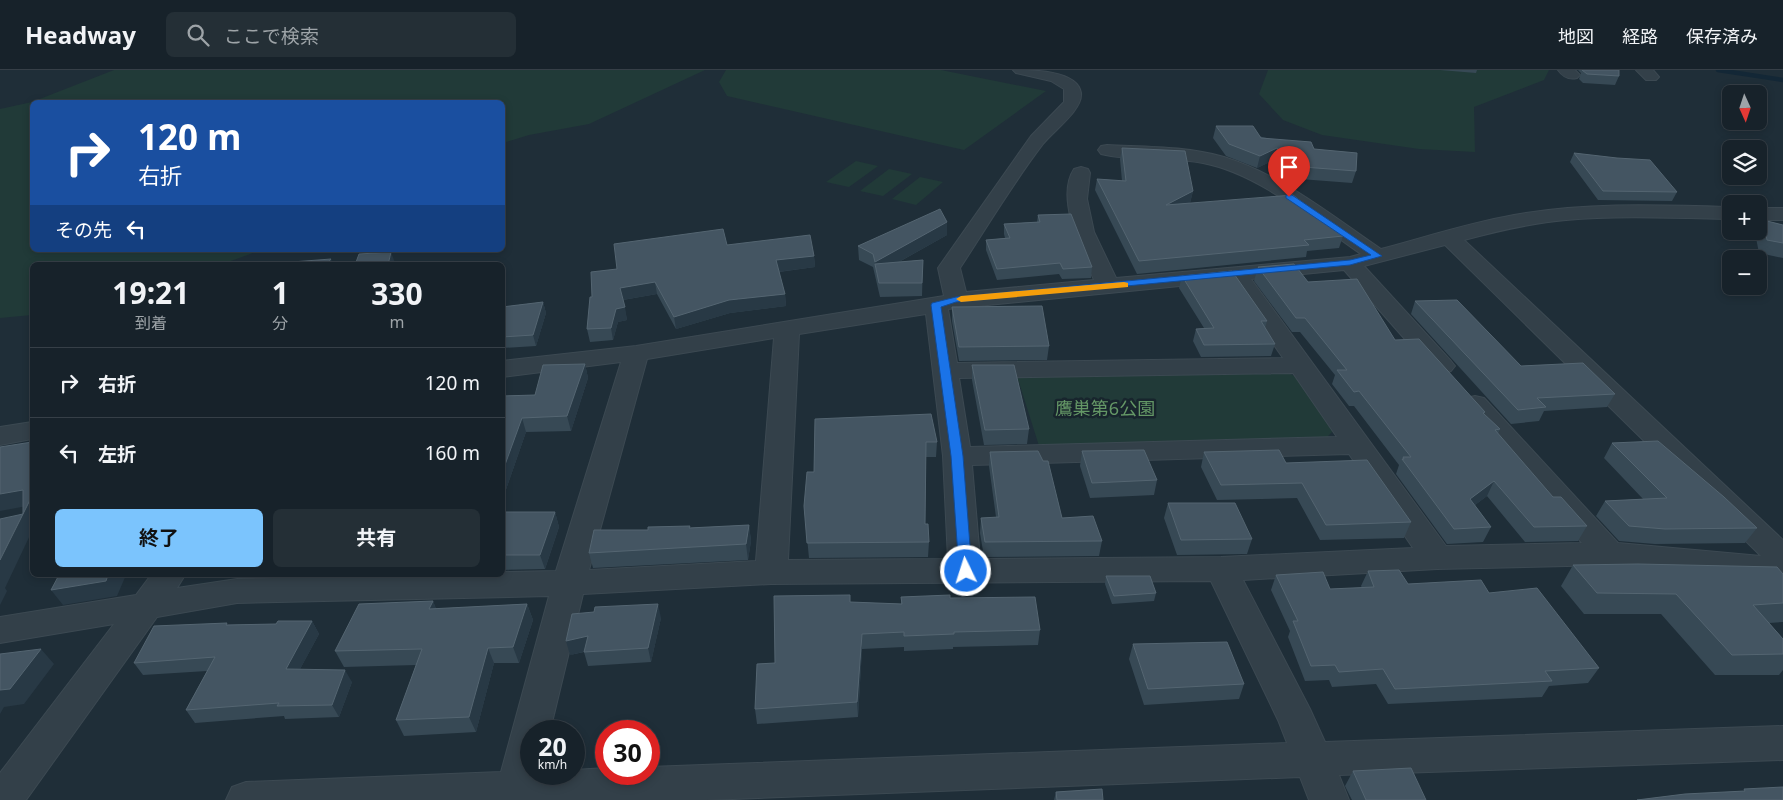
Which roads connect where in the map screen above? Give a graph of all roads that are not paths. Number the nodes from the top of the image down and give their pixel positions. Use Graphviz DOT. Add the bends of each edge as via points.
graph roads {
  1 [pos="1021,70"];
  2 [pos="1107,150"];
  3 [pos="1081,173"];
  4 [pos="1722,213"];
  5 [pos="1767,214"];
  6 [pos="1783,214"];
  7 [pos="1449,237"];
  8 [pos="1378,256"];
  9 [pos="1350,263"];
  10 [pos="1236,274"];
  11 [pos="1108,286"];
  12 [pos="946,302"];
  13 [pos="787,329"];
  14 [pos="636,353"];
  15 [pos="1300,365"];
  16 [pos="505,370"];
  17 [pos="945,371"];
  18 [pos="30,431"];
  19 [pos="0,436"];
  20 [pos="1355,445"];
  21 [pos="957,456"];
  22 [pos="1609,554"];
  23 [pos="1437,558"];
  24 [pos="1783,559"];
  25 [pos="1221,569"];
  26 [pos="1783,570"];
  27 [pos="966,571"];
  28 [pos="771,572"];
  29 [pos="169,577"];
  30 [pos="369,582"];
  31 [pos="569,583"];
  32 [pos="149,604"];
  33 [pos="0,630"];
  34 [pos="1783,743"];
  35 [pos="1313,759"];
  36 [pos="514,795"];
  37 [pos="3,800"];
  38 [pos="246,800"];
  39 [pos="1329,800"];
  1 -- 12 [label="street" via="1056,78 1071,86 1072,103 1037,140 948,268"];
  2 -- 8 [label="street" via="1216,161 1247,172"];
  3 -- 11 [label="street" via="1077,199 1084,232"];
  4 -- 7 [label="street" via="1627,211 1566,214 1514,221"];
  5 -- 6 [label="street"];
  7 -- 8 [label="street"];
  7 -- 24 [label="street"];
  8 -- 9 [label="street"];
  9 -- 10 [label="street"];
  9 -- 22 [label="street"];
  10 -- 11 [label="street"];
  10 -- 15 [label="street"];
  11 -- 12 [label="street"];
  12 -- 13 [label="street"];
  12 -- 17 [label="street"];
  13 -- 14 [label="street"];
  13 -- 28 [label="street"];
  14 -- 16 [label="street"];
  14 -- 31 [label="street"];
  15 -- 17 [label="street"];
  15 -- 20 [label="street"];
  17 -- 21 [label="street"];
  18 -- 19 [label="street"];
  20 -- 21 [label="street"];
  20 -- 23 [label="street"];
  21 -- 27 [label="street"];
  22 -- 23 [label="street"];
  22 -- 26 [label="street"];
  23 -- 25 [label="street"];
  25 -- 27 [label="street"];
  25 -- 35 [label="street" via="1297,720"];
  27 -- 28 [label="street"];
  28 -- 31 [label="street"];
  29 -- 32 [label="street"];
  30 -- 31 [label="street"];
  30 -- 32 [label="street" via="237,591"];
  31 -- 36 [label="street"];
  32 -- 33 [label="street"];
  32 -- 37 [label="street"];
  34 -- 35 [label="street"];
  35 -- 36 [label="street"];
  35 -- 39 [label="street"];
  36 -- 38 [label="street"];
}
